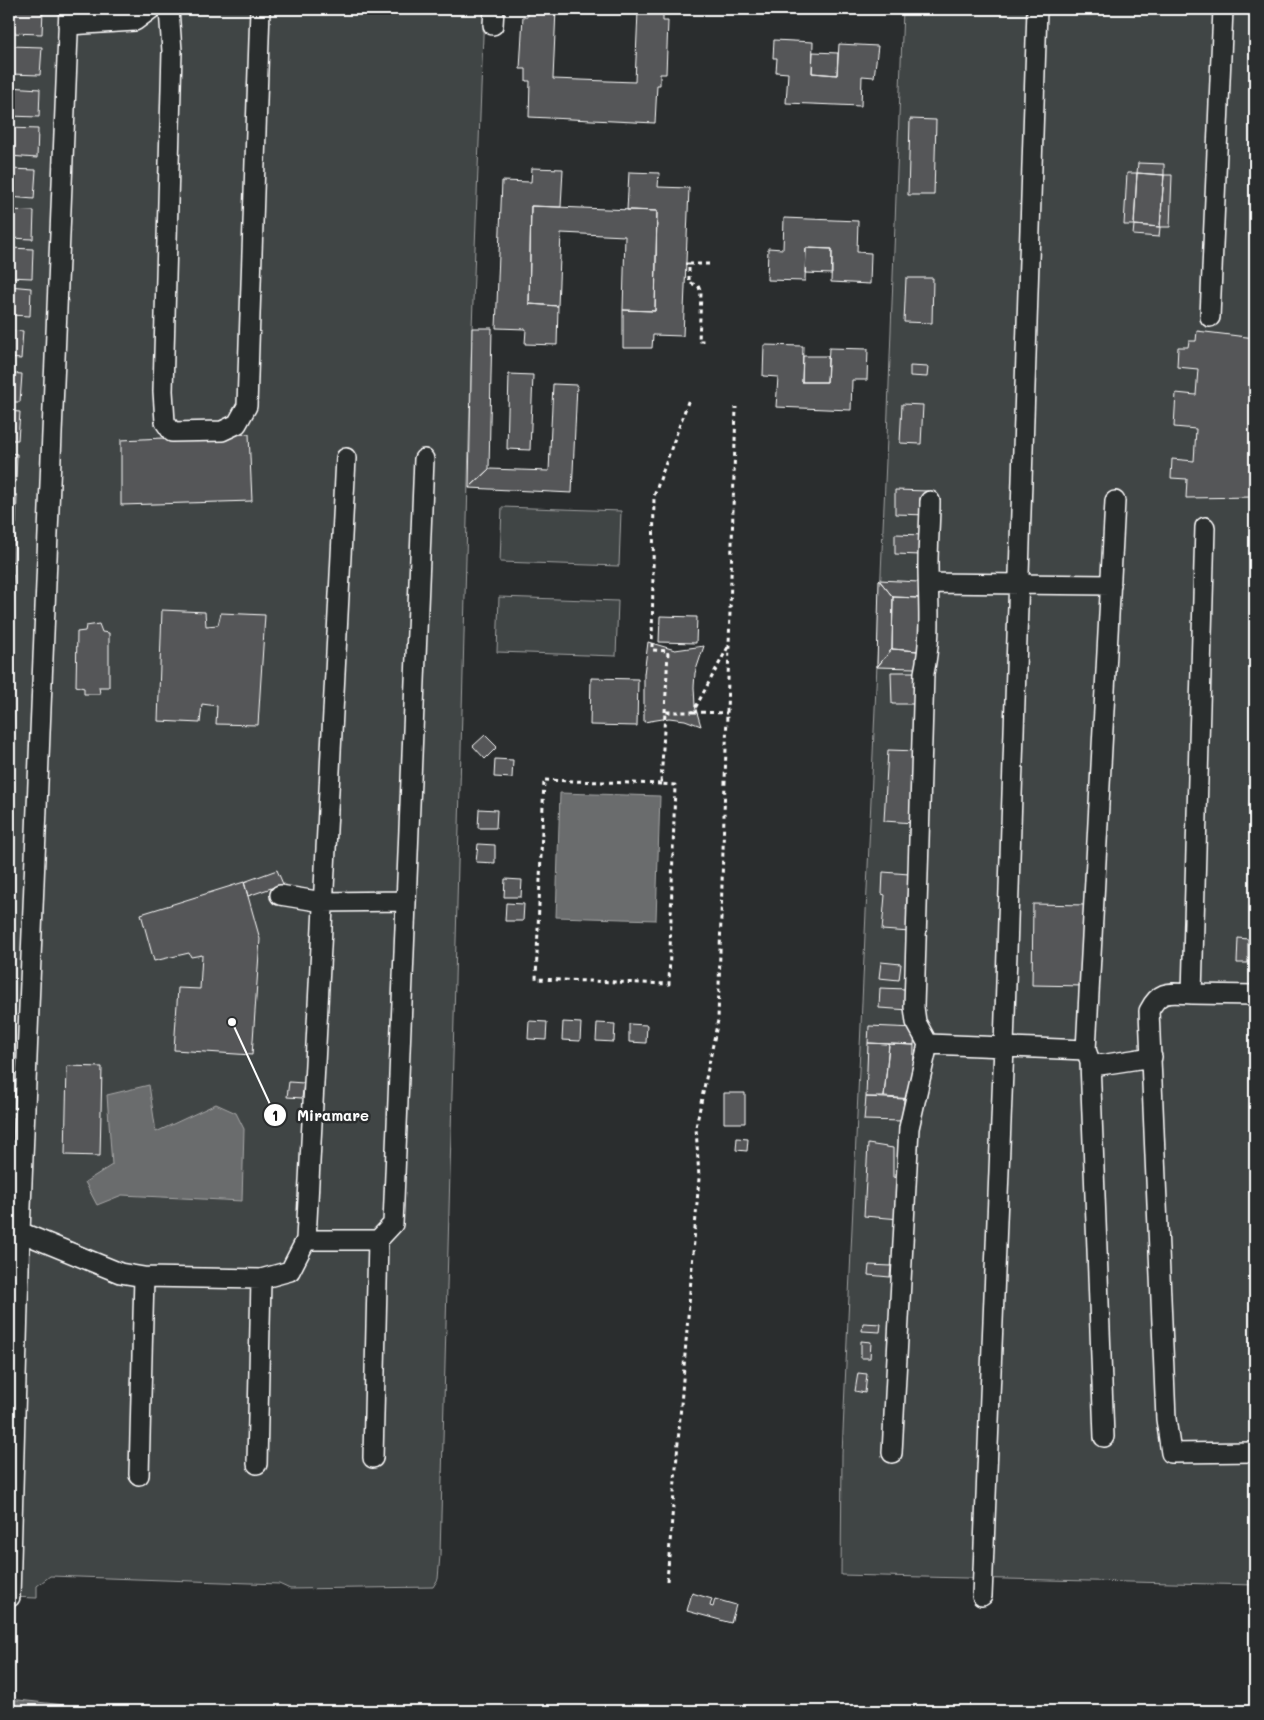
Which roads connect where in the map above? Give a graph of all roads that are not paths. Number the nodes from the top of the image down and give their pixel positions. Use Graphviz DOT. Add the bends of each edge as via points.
graph roads {
  1 [pos="151,9"];
  2 [pos="170,9"];
  3 [pos="260,9"];
  4 [pos="1037,9"];
  5 [pos="1223,9"];
  6 [pos="69,17"];
  7 [pos="1210,316"];
  8 [pos="346,458"];
  9 [pos="424,459"];
  10 [pos="930,501"];
  11 [pos="1115,502"];
  12 [pos="1205,527"];
  13 [pos="929,582"];
  14 [pos="1019,584"];
  15 [pos="1111,586"];
  16 [pos="280,895"];
  17 [pos="405,901"];
  18 [pos="323,902"];
  19 [pos="1192,994"];
  20 [pos="1255,995"];
  21 [pos="1255,1009"];
  22 [pos="928,1044"];
  23 [pos="1004,1046"];
  24 [pos="1088,1055"];
  25 [pos="1152,1057"];
  26 [pos="20,1232"];
  27 [pos="306,1240"];
  28 [pos="378,1240"];
  29 [pos="14,1260"];
  30 [pos="144,1278"];
  31 [pos="261,1279"];
  32 [pos="1104,1437"];
  33 [pos="1255,1452"];
  34 [pos="892,1453"];
  35 [pos="373,1458"];
  36 [pos="257,1464"];
  37 [pos="139,1475"];
  38 [pos="982,1596"];
  39 [pos="10,1597"];
  1 -- 6 [label="lane" via="135,21"];
  2 -- 3 [label="lane" via="172,51 163,391 165,422 172,432 222,431 237,424 247,406"];
  4 -- 14 [label="lane"];
  5 -- 7 [label="lane"];
  6 -- 26 [label="lane"];
  8 -- 18 [label="lane"];
  9 -- 17 [label="lane"];
  10 -- 13 [label="lane"];
  11 -- 15 [label="lane"];
  12 -- 19 [label="lane"];
  13 -- 14 [label="lane"];
  13 -- 22 [label="lane" via="914,1007 916,1022"];
  14 -- 15 [label="lane"];
  14 -- 23 [label="lane"];
  15 -- 24 [label="lane"];
  16 -- 18 [label="lane"];
  17 -- 18 [label="lane"];
  17 -- 28 [label="lane" via="393,1224"];
  18 -- 27 [label="lane"];
  19 -- 20 [label="lane"];
  19 -- 25 [label="lane" via="1168,993 1155,998 1149,1011"];
  20 -- 21 [label="lane"];
  22 -- 23 [label="lane"];
  22 -- 34 [label="lane" via="909,1128"];
  23 -- 24 [label="lane"];
  23 -- 38 [label="lane"];
  24 -- 25 [label="lane" via="1100,1065"];
  24 -- 32 [label="lane"];
  25 -- 33 [label="lane" via="1170,1453"];
  26 -- 29 [label="lane"];
  26 -- 30 [label="lane" via="120,1273"];
  27 -- 28 [label="lane"];
  27 -- 31 [label="lane" via="290,1270"];
  28 -- 35 [label="lane"];
  29 -- 39 [label="lane"];
  30 -- 31 [label="lane"];
  30 -- 37 [label="lane"];
  31 -- 36 [label="lane"];
}
